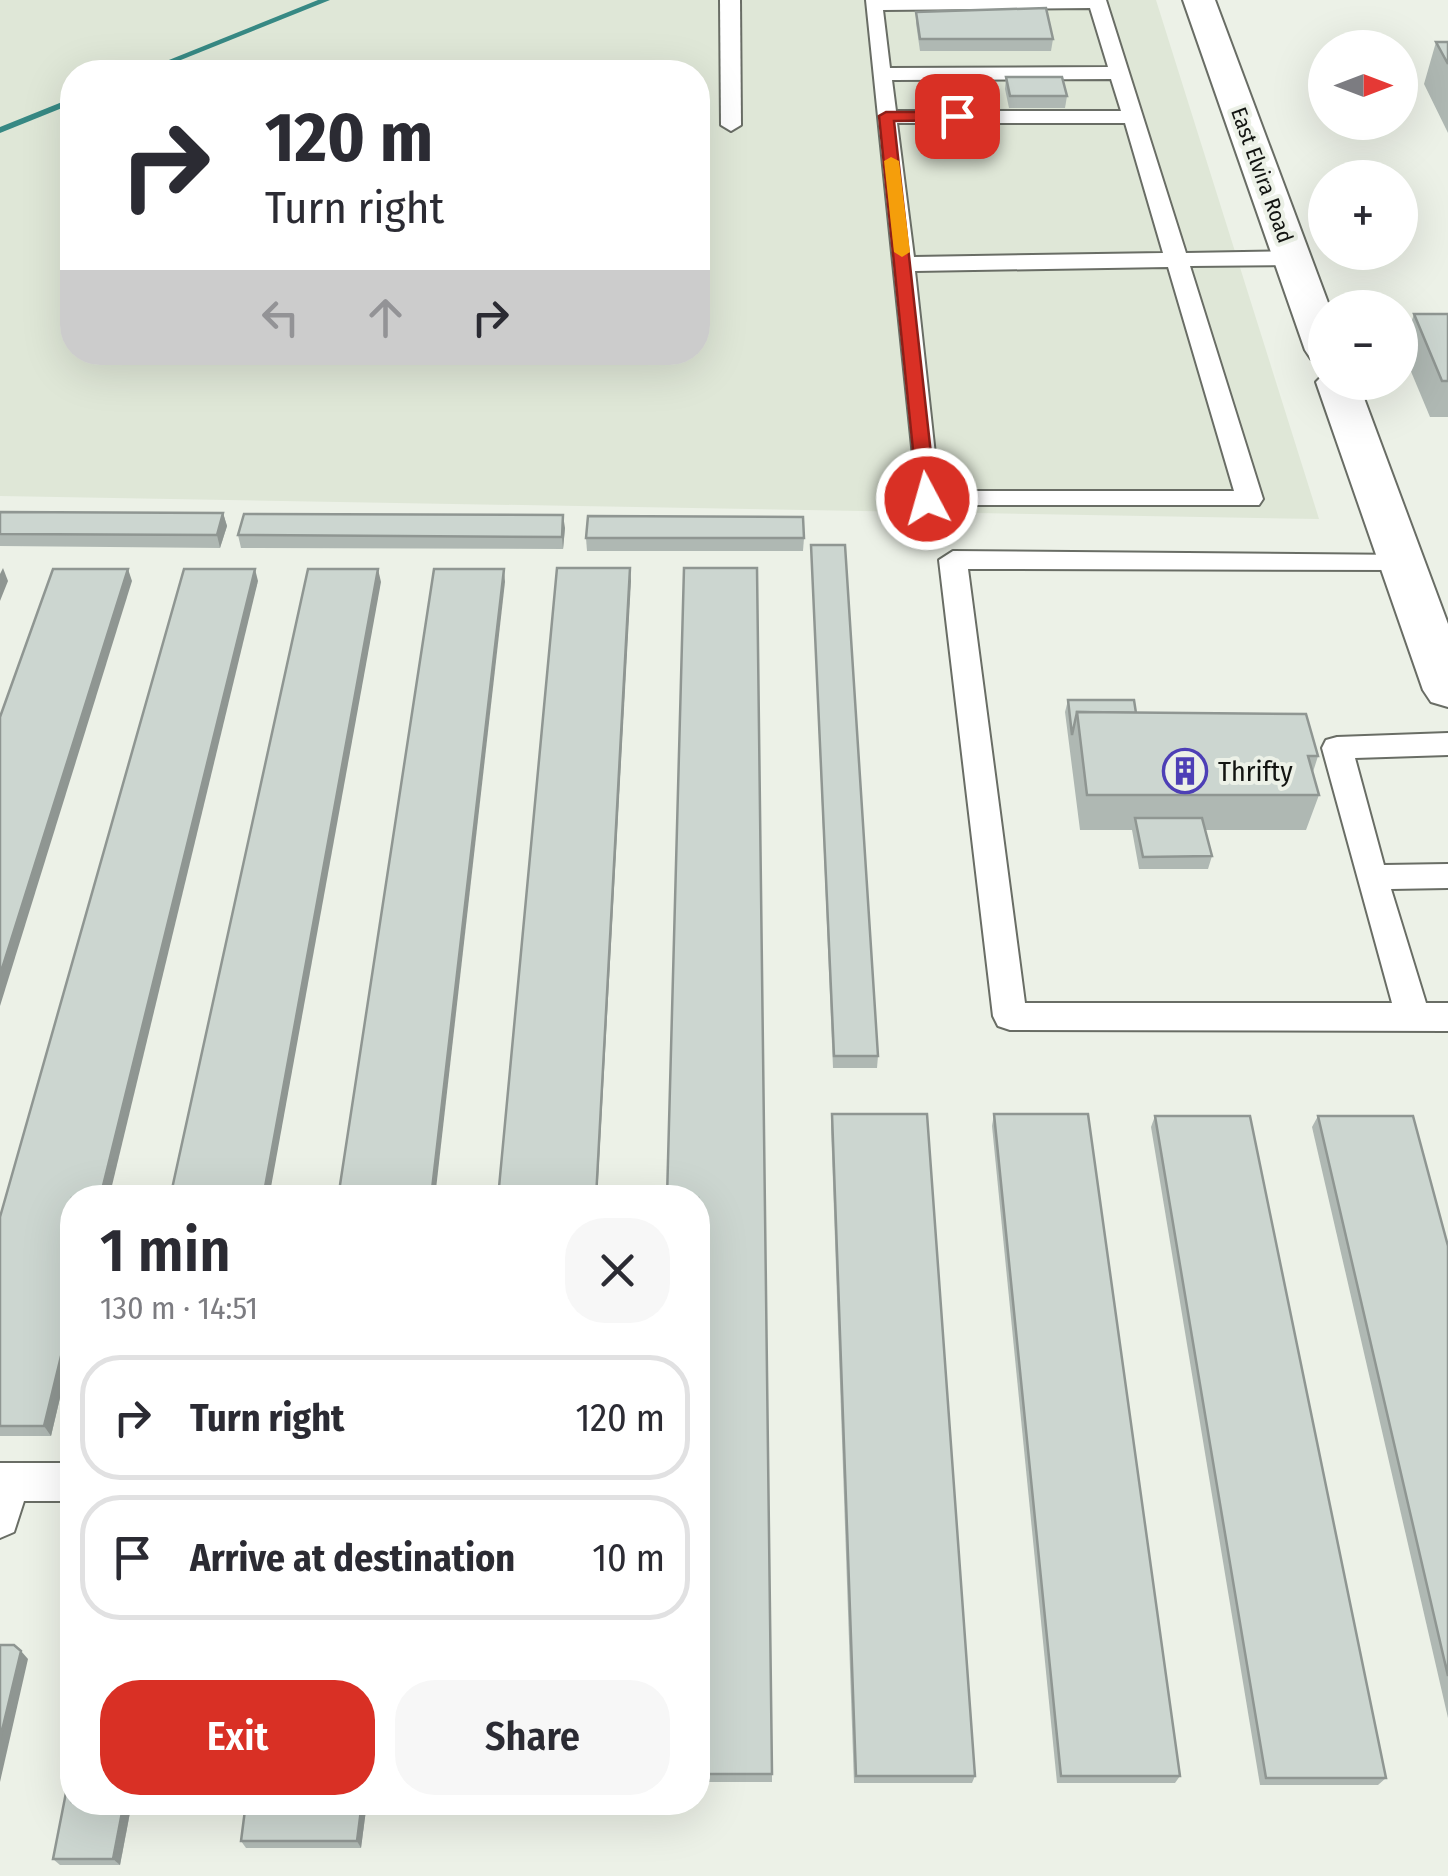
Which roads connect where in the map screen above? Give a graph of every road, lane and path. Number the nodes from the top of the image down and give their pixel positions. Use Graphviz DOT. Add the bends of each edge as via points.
graph roads {
  1 [pos="730,0"];
  2 [pos="1199,0"];
  3 [pos="1120,73"];
  4 [pos="882,74"];
  5 [pos="886,116"];
  6 [pos="1134,117"];
  7 [pos="730,125"];
  8 [pos="1292,258"];
  9 [pos="1179,261"];
  10 [pos="903,264"];
  11 [pos="1308,303"];
  12 [pos="1343,400"];
  13 [pos="1401,561"];
  14 [pos="1448,690"];
  15 [pos="1448,744"];
  16 [pos="1372,876"];
  17 [pos="1448,876"];
  18 [pos="1412,1017"];
  19 [pos="1448,1017"];
  20 [pos="60,1484"];
  21 [pos="3,1494"];
  1 -- 7 [label="lane"];
  2 -- 8 [label="street, East Elvira Road"];
  3 -- 4 [label="lane"];
  3 -- 4 [label="lane" via="1098,2 873,4"];
  3 -- 6 [label="lane"];
  4 -- 5 [label="lane"];
  5 -- 6 [label="lane"];
  5 -- 10 [label="lane"];
  6 -- 9 [label="lane"];
  8 -- 9 [label="lane"];
  8 -- 11 [label="street, East Elvira Road"];
  9 -- 10 [label="lane"];
  9 -- 10 [label="lane" via="1250,498 927,499"];
  12 -- 13 [label="street"];
  13 -- 14 [label="street"];
  13 -- 18 [label="lane" via="952,560 1010,1016"];
  15 -- 16 [label="lane" via="1337,748"];
  16 -- 17 [label="lane"];
  16 -- 18 [label="lane"];
  18 -- 19 [label="lane"];
  20 -- 21 [label="lane"];
}
